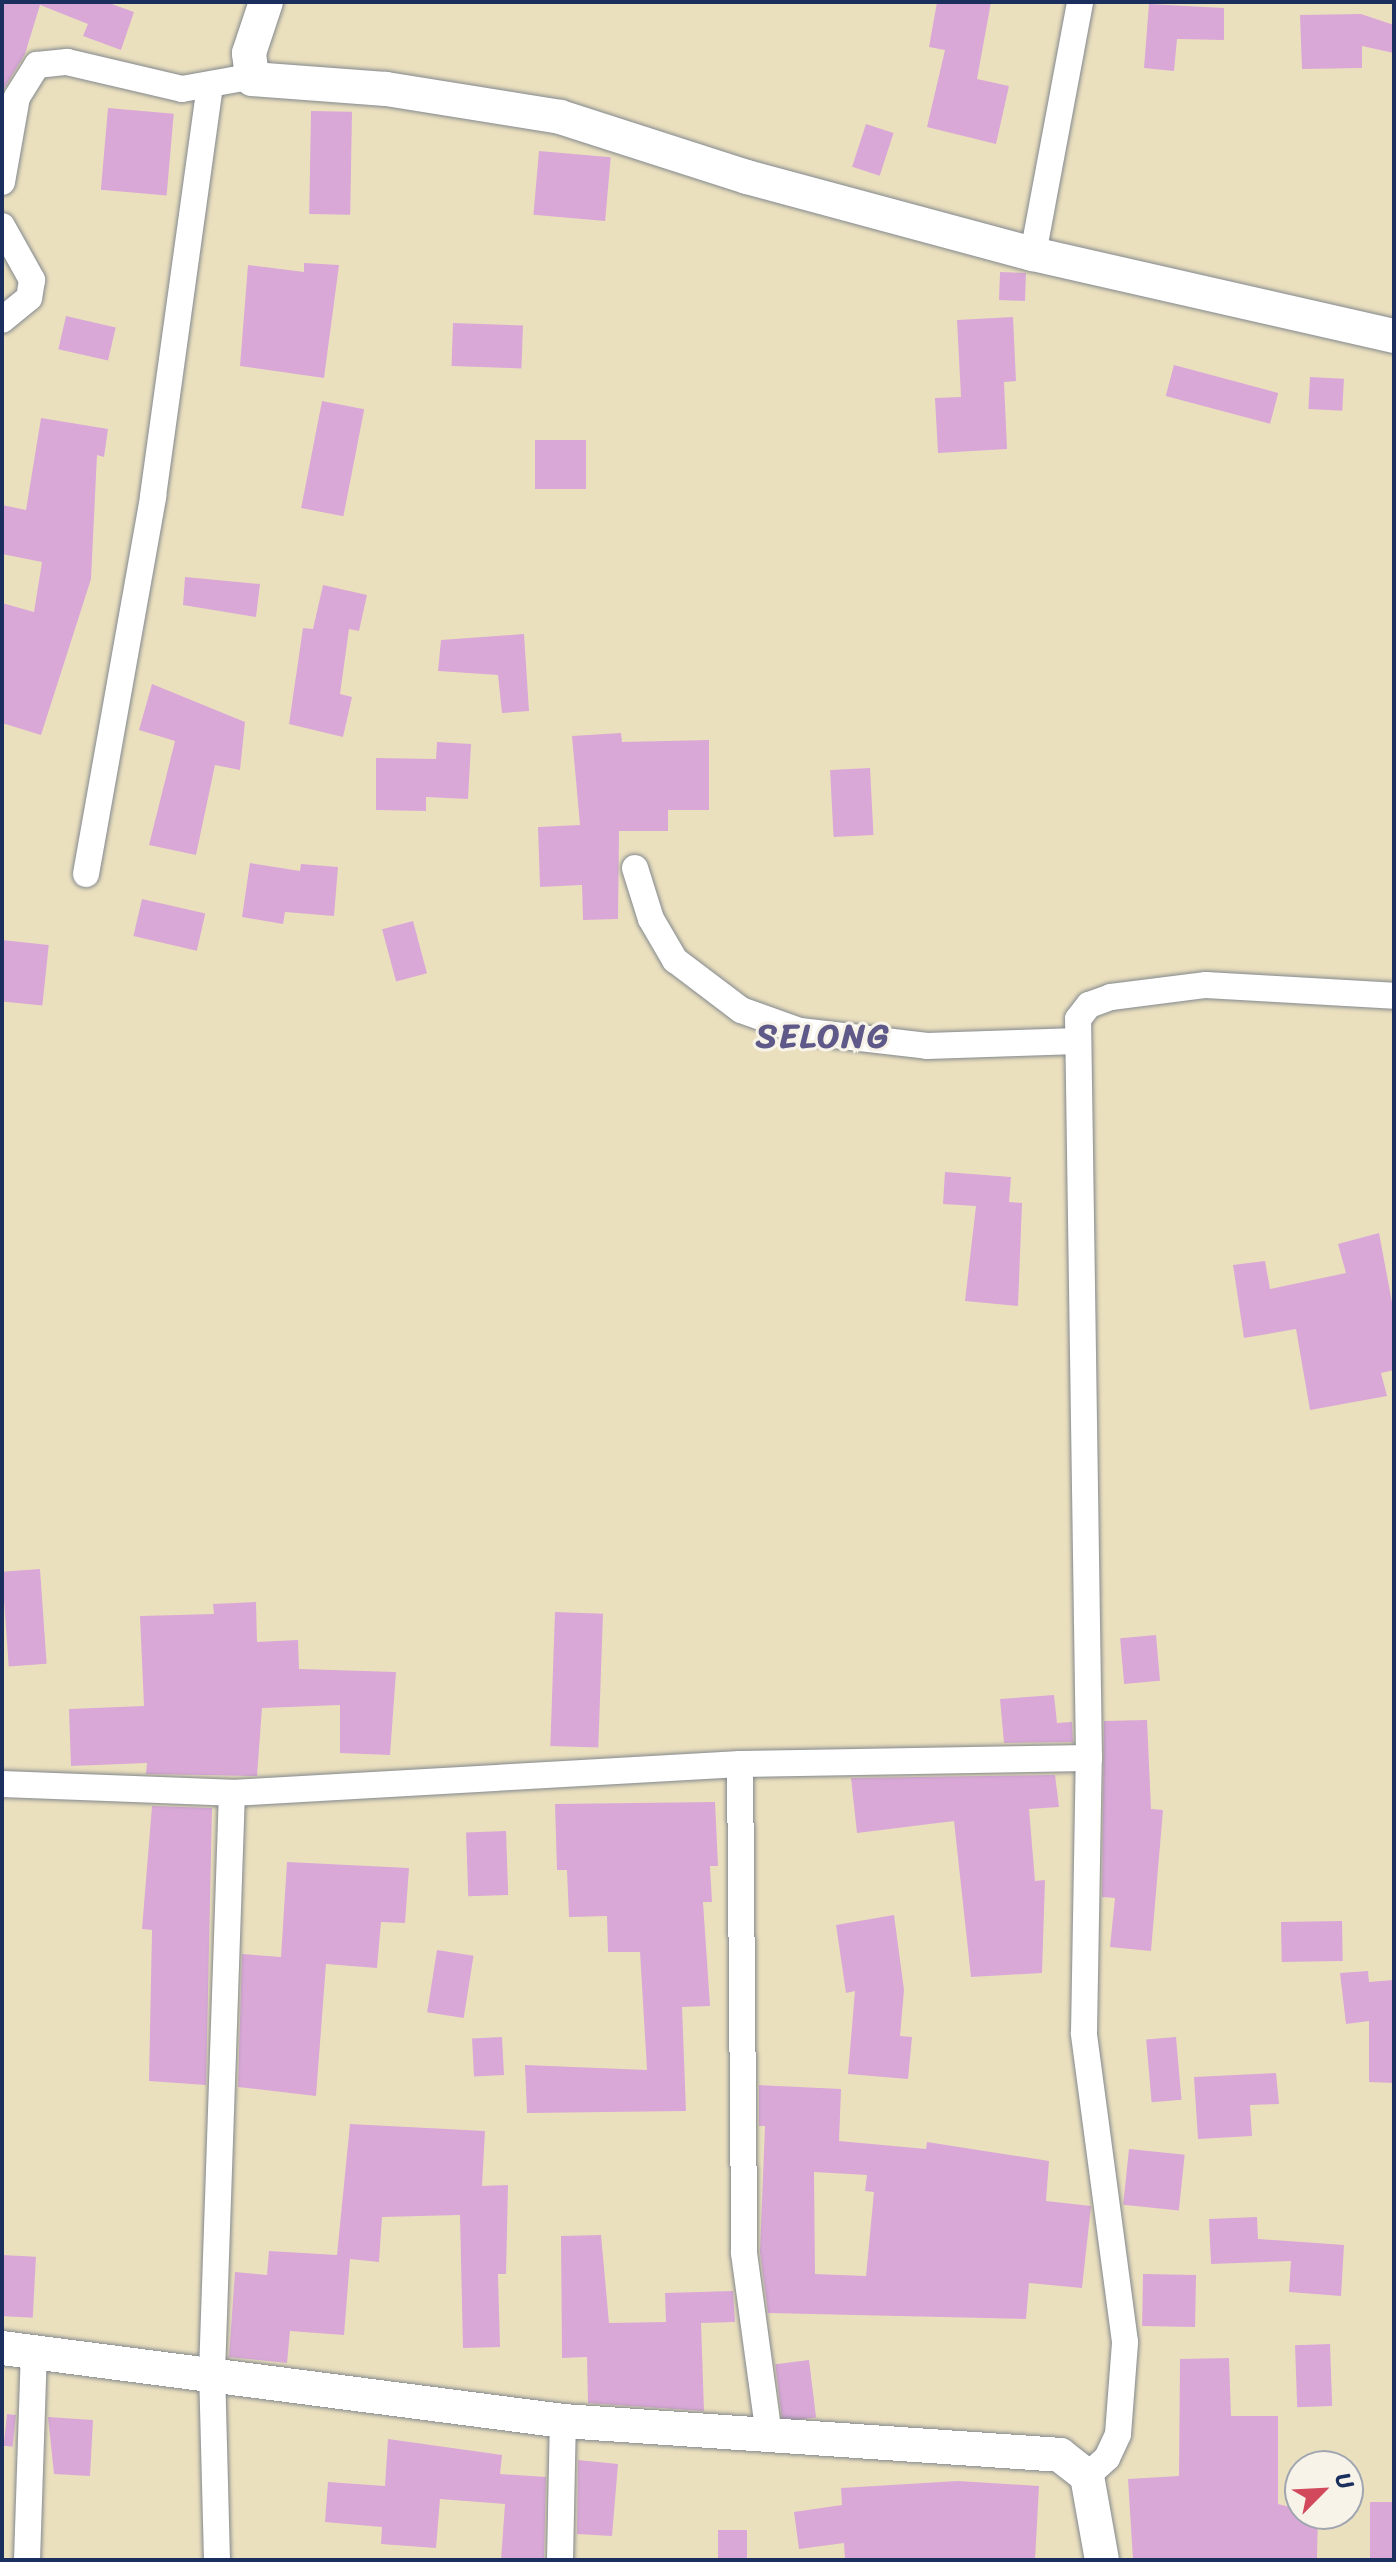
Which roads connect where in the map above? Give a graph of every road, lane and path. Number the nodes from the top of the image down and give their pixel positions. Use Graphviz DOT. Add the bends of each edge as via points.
graph roads {
  1 [pos="266,2"];
  2 [pos="1080,2"];
  3 [pos="249,77"];
  4 [pos="210,87"];
  5 [pos="2,182"];
  6 [pos="2,226"];
  7 [pos="1033,254"];
  8 [pos="2,320"];
  9 [pos="1394,336"];
  10 [pos="635,868"];
  11 [pos="86,874"];
  12 [pos="1394,996"];
  13 [pos="1078,1041"];
  14 [pos="1089,1758"];
  15 [pos="740,1764"];
  16 [pos="2,1784"];
  17 [pos="232,1793"];
  18 [pos="18,2350"];
  19 [pos="212,2373"];
  20 [pos="563,2421"];
  21 [pos="769,2436"];
  22 [pos="1087,2476"];
  23 [pos="27,2560"];
  24 [pos="217,2560"];
  25 [pos="560,2560"];
  26 [pos="1102,2560"];
  1 -- 3 [label="street"];
  2 -- 7 [label="street"];
  3 -- 4 [label="street"];
  3 -- 7 [label="street" via="386,89 560,117 747,177"];
  4 -- 5 [label="street" via="182,89 67,62 37,65 17,97"];
  4 -- 11 [label="street" via="153,496"];
  6 -- 8 [label="street" via="32,280 29,298"];
  7 -- 9 [label="street"];
  10 -- 13 [label="street" via="651,919 675,960 741,1010 800,1031 927,1046"];
  12 -- 13 [label="street" via="1206,985 1111,997 1089,1005 1078,1019"];
  13 -- 14 [label="street"];
  14 -- 15 [label="street"];
  14 -- 22 [label="street" via="1086,2085 1111,2190 1125,2342 1118,2434 1107,2458"];
  15 -- 17 [label="street"];
  15 -- 21 [label="street" via="744,2253"];
  16 -- 17 [label="street"];
  17 -- 19 [label="street"];
  18 -- 19 [label="street"];
  18 -- 23 [label="street"];
  19 -- 20 [label="street"];
  19 -- 24 [label="street"];
  20 -- 21 [label="street"];
  20 -- 25 [label="street"];
  21 -- 22 [label="street" via="1060,2455"];
  22 -- 26 [label="street"];
}
